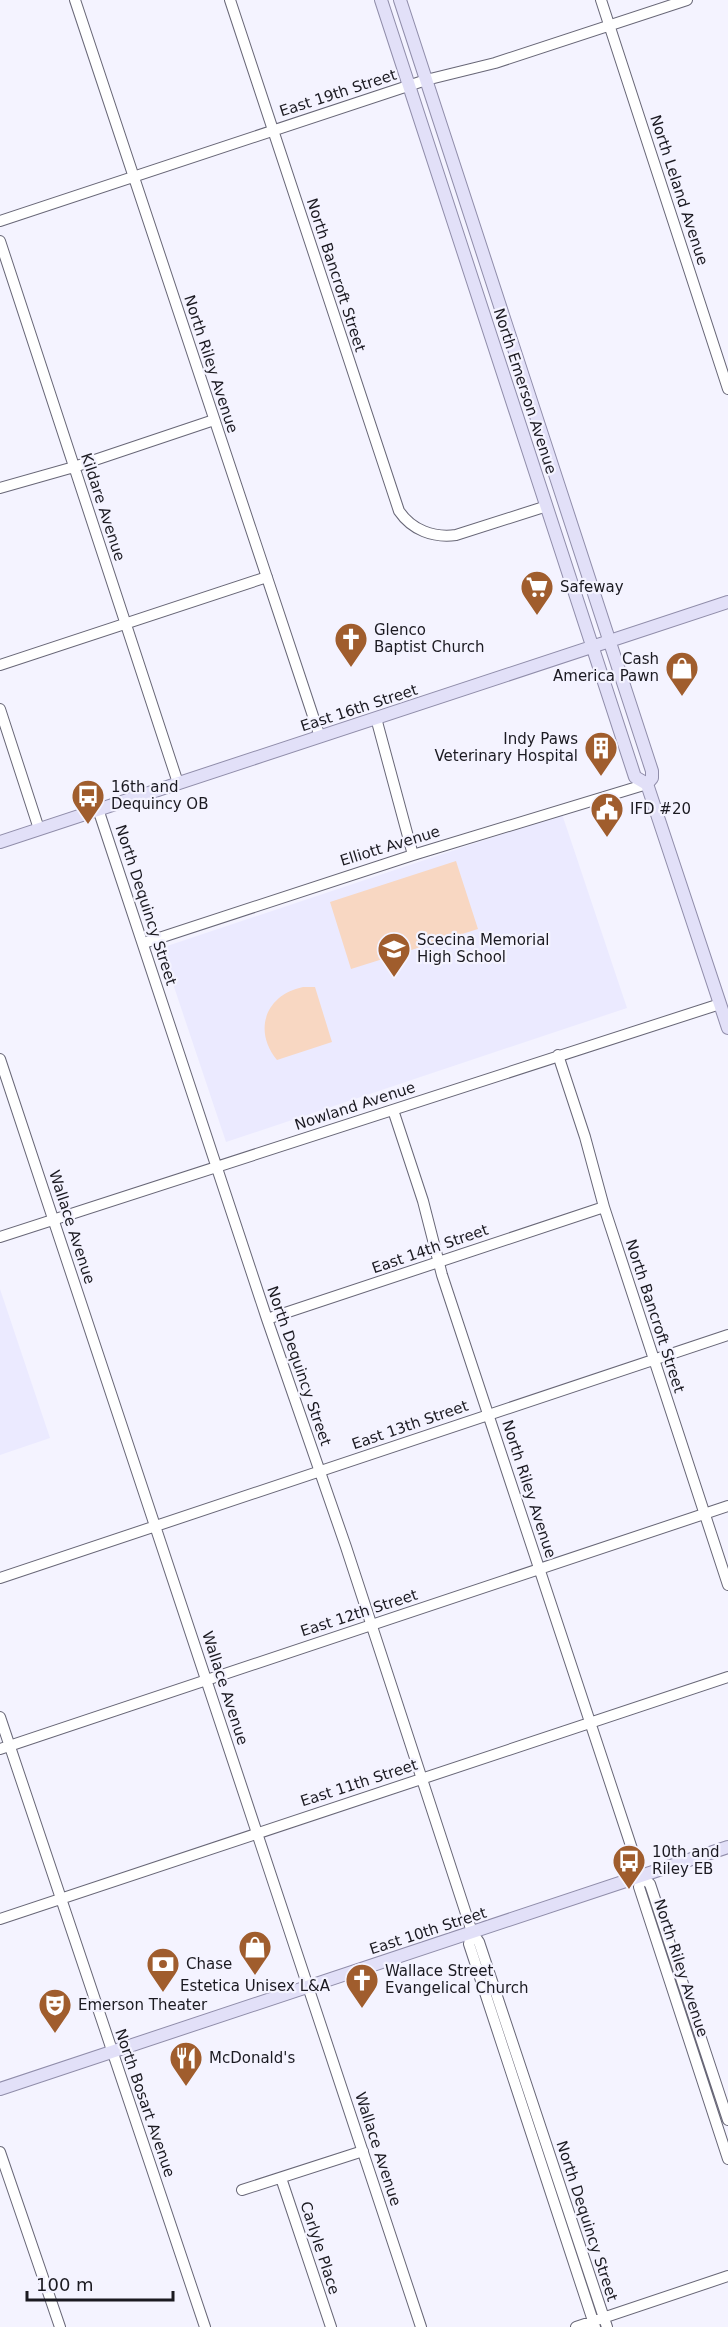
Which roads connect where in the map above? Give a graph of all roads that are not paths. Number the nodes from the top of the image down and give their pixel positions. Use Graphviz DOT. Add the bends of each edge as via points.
graph roads {
  1 [pos="75,0"];
  2 [pos="230,0"];
  3 [pos="381,0"];
  4 [pos="400,0"];
  5 [pos="601,0"];
  6 [pos="687,0"];
  7 [pos="609,26"];
  8 [pos="426,80"];
  9 [pos="409,85"];
  10 [pos="273,130"];
  11 [pos="133,177"];
  12 [pos="0,221"];
  13 [pos="0,241"];
  14 [pos="728,389"];
  15 [pos="214,420"];
  16 [pos="74,467"];
  17 [pos="0,488"];
  18 [pos="547,506"];
  19 [pos="267,577"];
  20 [pos="728,602"];
  21 [pos="126,624"];
  22 [pos="609,641"];
  23 [pos="593,647"];
  24 [pos="0,665"];
  25 [pos="0,710"];
  26 [pos="376,718"];
  27 [pos="320,736"];
  28 [pos="178,783"];
  29 [pos="647,784"];
  30 [pos="98,810"];
  31 [pos="39,829"];
  32 [pos="0,842"];
  33 [pos="413,855"];
  34 [pos="144,943"];
  35 [pos="720,1004"];
  36 [pos="728,1028"];
  37 [pos="558,1056"];
  38 [pos="1,1065"];
  39 [pos="393,1110"];
  40 [pos="216,1168"];
  41 [pos="604,1207"];
  42 [pos="54,1219"];
  43 [pos="0,1237"];
  44 [pos="439,1262"];
  45 [pos="267,1319"];
  46 [pos="728,1335"];
  47 [pos="654,1360"];
  48 [pos="488,1415"];
  49 [pos="320,1472"];
  50 [pos="728,1506"];
  51 [pos="705,1514"];
  52 [pos="155,1527"];
  53 [pos="540,1569"];
  54 [pos="0,1578"];
  55 [pos="728,1585"];
  56 [pos="372,1625"];
  57 [pos="728,1677"];
  58 [pos="206,1680"];
  59 [pos="0,1717"];
  60 [pos="590,1723"];
  61 [pos="5,1747"];
  62 [pos="422,1778"];
  63 [pos="257,1833"];
  64 [pos="728,1847"];
  65 [pos="641,1876"];
  66 [pos="60,1899"];
  67 [pos="0,1919"];
  68 [pos="472,1932"];
  69 [pos="308,1987"];
  70 [pos="111,2052"];
  71 [pos="710,2066"];
  72 [pos="699,2070"];
  73 [pos="0,2090"];
  74 [pos="728,2120"];
  75 [pos="363,2151"];
  76 [pos="0,2152"];
  77 [pos="728,2159"];
  78 [pos="281,2178"];
  79 [pos="242,2190"];
  80 [pos="728,2276"];
  81 [pos="600,2323"];
  82 [pos="60,2327"];
  83 [pos="205,2327"];
  84 [pos="331,2327"];
  85 [pos="421,2327"];
  86 [pos="576,2327"];
  1 -- 11 [label="street, North Riley Avenue"];
  2 -- 10 [label="street, North Bancroft Street"];
  3 -- 9 [label="main road, North Emerson Avenue"];
  4 -- 8 [label="main road, North Emerson Avenue"];
  5 -- 7 [label="street, North Leland Avenue"];
  6 -- 7 [label="street, East 19th Street"];
  7 -- 8 [label="street, East 19th Street" via="495,63"];
  7 -- 14 [label="street, North Leland Avenue"];
  8 -- 9 [label="street, East 19th Street"];
  8 -- 22 [label="main road, North Emerson Avenue"];
  9 -- 10 [label="street, East 19th Street"];
  9 -- 18 [label="main road, North Emerson Avenue"];
  10 -- 11 [label="street, East 19th Street"];
  10 -- 18 [label="street, North Bancroft Street" via="401,515 426,533 441,536 456,535"];
  11 -- 12 [label="street, East 19th Street"];
  11 -- 15 [label="street, North Riley Avenue"];
  13 -- 16 [label="street, Kildare Avenue"];
  15 -- 16 [label="street"];
  15 -- 19 [label="street, North Riley Avenue"];
  16 -- 17 [label="street"];
  16 -- 21 [label="street, Kildare Avenue"];
  18 -- 23 [label="main road, North Emerson Avenue"];
  19 -- 21 [label="street"];
  19 -- 27 [label="street, North Riley Avenue"];
  20 -- 22 [label="main road, East 16th Street"];
  21 -- 24 [label="street"];
  21 -- 28 [label="street, Kildare Avenue"];
  22 -- 23 [label="main road, East 16th Street"];
  22 -- 29 [label="main road, North Emerson Avenue" via="652,771"];
  23 -- 26 [label="main road, East 16th Street"];
  23 -- 29 [label="main road, North Emerson Avenue" via="635,777"];
  25 -- 31 [label="street"];
  26 -- 27 [label="main road, East 16th Street"];
  26 -- 33 [label="street"];
  27 -- 28 [label="main road, East 16th Street"];
  28 -- 30 [label="main road, East 16th Street"];
  29 -- 33 [label="street, Elliott Avenue"];
  29 -- 35 [label="main road, North Emerson Avenue"];
  30 -- 31 [label="main road, East 16th Street"];
  30 -- 34 [label="street, North Dequincy Street"];
  31 -- 32 [label="main road, East 16th Street"];
  33 -- 34 [label="street, Elliott Avenue"];
  34 -- 40 [label="street, North Dequincy Street"];
  35 -- 36 [label="main road, North Emerson Avenue"];
  35 -- 37 [label="street, Nowland Avenue"];
  37 -- 39 [label="street, Nowland Avenue"];
  37 -- 41 [label="street, North Bancroft Street"];
  38 -- 42 [label="street, Wallace Avenue"];
  39 -- 40 [label="street, Nowland Avenue"];
  39 -- 44 [label="street, North Riley Avenue"];
  40 -- 42 [label="street, Nowland Avenue"];
  40 -- 45 [label="street, North Dequincy Street"];
  41 -- 44 [label="street, East 14th Street"];
  41 -- 47 [label="street, North Bancroft Street"];
  42 -- 43 [label="street, Nowland Avenue"];
  42 -- 52 [label="street, Wallace Avenue"];
  44 -- 45 [label="street, East 14th Street"];
  44 -- 48 [label="street, North Riley Avenue"];
  45 -- 49 [label="street, North Dequincy Street"];
  46 -- 47 [label="street, East 13th Street"];
  47 -- 48 [label="street, East 13th Street"];
  47 -- 51 [label="street, North Bancroft Street"];
  48 -- 49 [label="street, East 13th Street"];
  48 -- 53 [label="street, North Riley Avenue"];
  49 -- 52 [label="street, East 13th Street"];
  49 -- 56 [label="street, North Dequincy Street"];
  50 -- 51 [label="street, East 12th Street"];
  51 -- 53 [label="street, East 12th Street"];
  51 -- 55 [label="street, North Bancroft Street"];
  52 -- 54 [label="street, East 13th Street"];
  52 -- 58 [label="street, Wallace Avenue"];
  53 -- 56 [label="street, East 12th Street"];
  53 -- 60 [label="street, North Riley Avenue"];
  56 -- 58 [label="street, East 12th Street"];
  56 -- 62 [label="street, North Dequincy Street"];
  57 -- 60 [label="street, East 11th Street"];
  58 -- 61 [label="street, East 12th Street"];
  58 -- 63 [label="street, Wallace Avenue"];
  59 -- 61 [label="street, North Bosart Avenue"];
  60 -- 62 [label="street, East 11th Street"];
  60 -- 65 [label="street, North Riley Avenue"];
  61 -- 66 [label="street, North Bosart Avenue"];
  62 -- 63 [label="street, East 11th Street"];
  62 -- 68 [label="street, North Dequincy Street"];
  63 -- 66 [label="street, East 11th Street"];
  63 -- 69 [label="street, Wallace Avenue"];
  64 -- 65 [label="main road, East 10th Street"];
  65 -- 68 [label="main road, East 10th Street"];
  65 -- 71 [label="street, North Riley Avenue" via="650,1884"];
  65 -- 72 [label="street, North Riley Avenue" via="639,1887"];
  66 -- 67 [label="street, East 11th Street"];
  66 -- 70 [label="street, North Bosart Avenue"];
  68 -- 69 [label="main road, East 10th Street"];
  68 -- 81 [label="street, North Dequincy Street" via="469,1944"];
  69 -- 70 [label="main road, East 10th Street"];
  69 -- 75 [label="street, Wallace Avenue"];
  70 -- 73 [label="main road, East 10th Street"];
  70 -- 83 [label="street, North Bosart Avenue"];
  71 -- 72 [label="street"];
  71 -- 74 [label="street, North Riley Avenue"];
  72 -- 77 [label="street, North Riley Avenue"];
  75 -- 78 [label="street"];
  75 -- 85 [label="street, Wallace Avenue"];
  76 -- 82 [label="street"];
  78 -- 79 [label="street"];
  78 -- 84 [label="street, Carlyle Place"];
  80 -- 81 [label="street"];
  81 -- 86 [label="street"];
}
